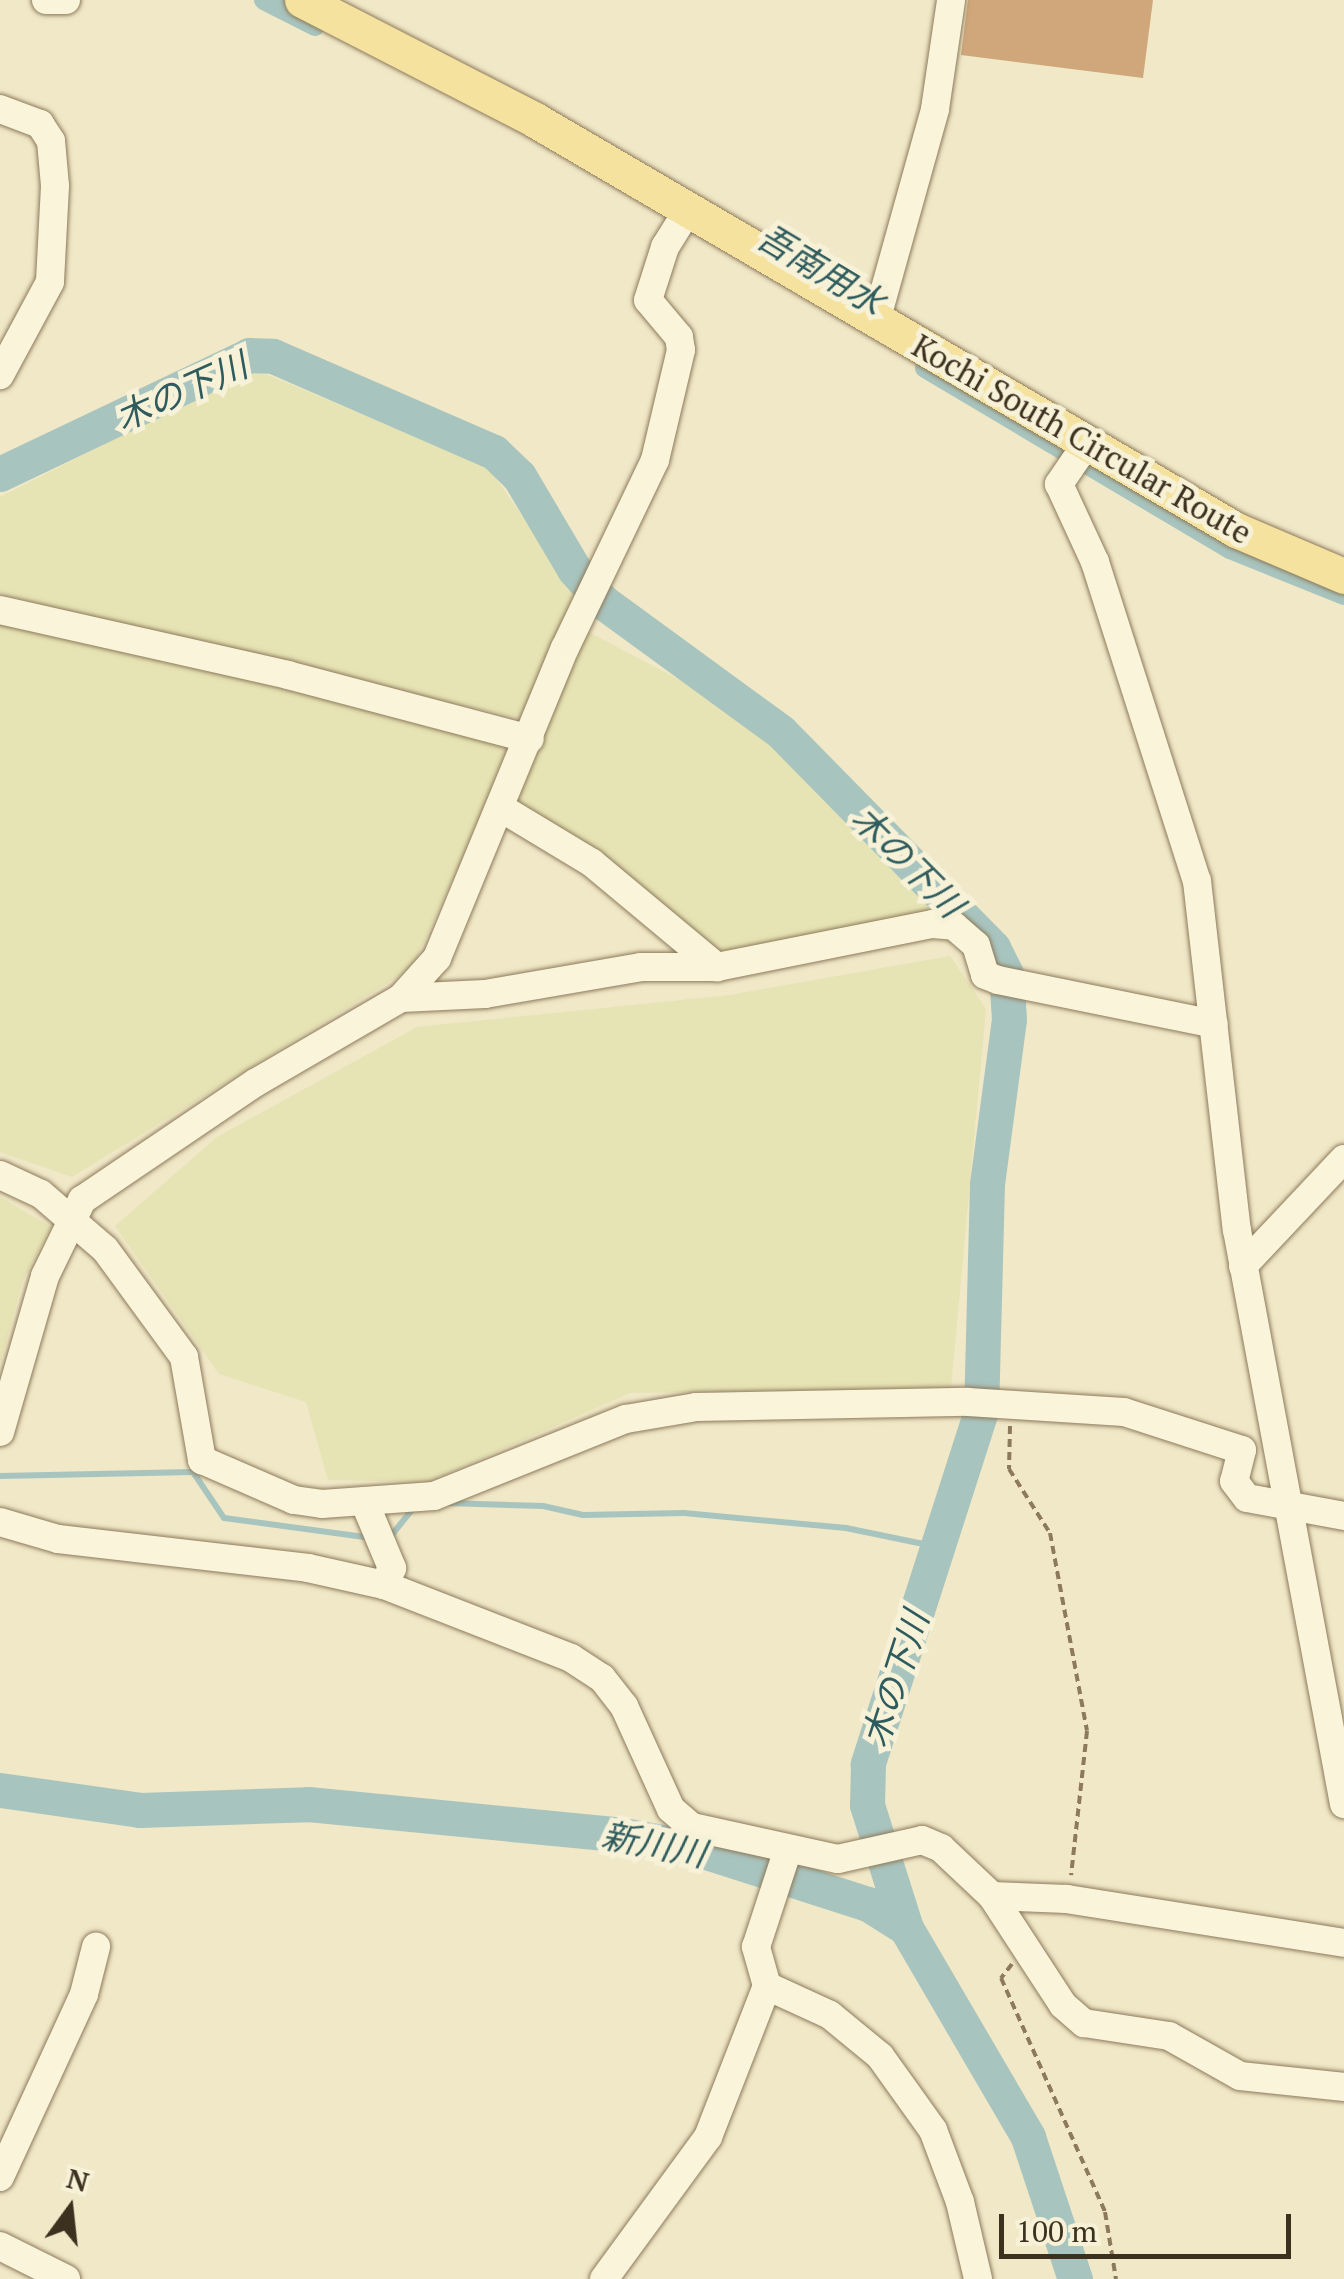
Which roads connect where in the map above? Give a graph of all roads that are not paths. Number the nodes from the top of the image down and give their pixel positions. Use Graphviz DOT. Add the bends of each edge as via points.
graph roads {
  1 [pos="46,0"];
  2 [pos="66,0"];
  3 [pos="302,0"];
  4 [pos="950,0"];
  5 [pos="0,109"];
  6 [pos="682,218"];
  7 [pos="876,321"];
  8 [pos="0,375"];
  9 [pos="1080,454"];
  10 [pos="1344,576"];
  11 [pos="0,610"];
  12 [pos="530,740"];
  13 [pos="501,808"];
  14 [pos="717,967"];
  15 [pos="401,998"];
  16 [pos="1214,1024"];
  17 [pos="1344,1159"];
  18 [pos="0,1175"];
  19 [pos="73,1218"];
  20 [pos="1244,1266"];
  21 [pos="0,1432"];
  22 [pos="364,1501"];
  23 [pos="1289,1508"];
  24 [pos="1344,1516"];
  25 [pos="0,1522"];
  26 [pos="384,1585"];
  27 [pos="1344,1804"];
  28 [pos="787,1854"];
  29 [pos="992,1896"];
  30 [pos="1344,1943"];
  31 [pos="96,1947"];
  32 [pos="767,1986"];
  33 [pos="1344,2088"];
  34 [pos="0,2177"];
  35 [pos="0,2246"];
  36 [pos="66,2279"];
  37 [pos="604,2279"];
  38 [pos="978,2279"];
  1 -- 2 [label="street"];
  3 -- 6 [label="main road, Kochi South Circular Route" via="535,120"];
  4 -- 7 [label="street" via="934,109"];
  5 -- 8 [label="street" via="40,124 52,141 55,186 50,282"];
  6 -- 7 [label="main road, Kochi South Circular Route"];
  6 -- 12 [label="street" via="648,300 679,336 681,350 655,460"];
  7 -- 9 [label="main road, Kochi South Circular Route"];
  9 -- 10 [label="main road, Kochi South Circular Route"];
  9 -- 16 [label="street" via="1059,484 1095,562 1197,881"];
  11 -- 12 [label="street" via="326,684"];
  12 -- 13 [label="street"];
  13 -- 14 [label="street" via="592,863"];
  13 -- 15 [label="street" via="437,958"];
  14 -- 15 [label="street" via="641,967 485,994"];
  14 -- 16 [label="street" via="934,924 954,926 976,945 985,974"];
  15 -- 19 [label="street" via="102,1182"];
  16 -- 20 [label="street"];
  17 -- 20 [label="street"];
  18 -- 19 [label="street"];
  19 -- 21 [label="street" via="45,1276"];
  19 -- 22 [label="street" via="104,1249 184,1358 202,1460 294,1500"];
  20 -- 23 [label="street"];
  22 -- 23 [label="street" via="434,1496 626,1419 696,1407 991,1403 1124,1412 1242,1450 1234,1482 1247,1498"];
  22 -- 26 [label="street" via="392,1568"];
  23 -- 24 [label="street"];
  23 -- 27 [label="street"];
  25 -- 26 [label="street" via="58,1539 293,1566"];
  26 -- 28 [label="street" via="587,1668 624,1706 671,1809 692,1828"];
  28 -- 29 [label="street" via="838,1859 902,1841 941,1848"];
  28 -- 32 [label="street" via="756,1948"];
  29 -- 30 [label="street" via="1067,1900"];
  29 -- 33 [label="street" via="1063,2005 1084,2023 1169,2036 1240,2076"];
  31 -- 34 [label="street" via="84,1994"];
  32 -- 37 [label="street" via="708,2138"];
  32 -- 38 [label="street" via="830,2015 880,2056 934,2130"];
  35 -- 36 [label="street"];
}
